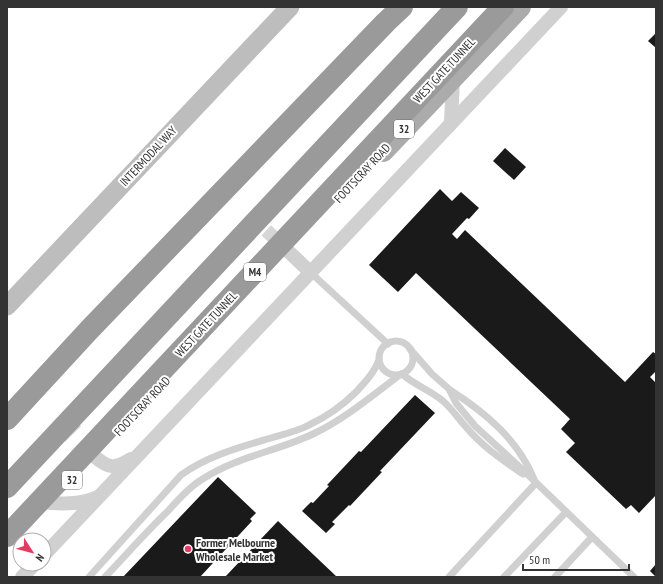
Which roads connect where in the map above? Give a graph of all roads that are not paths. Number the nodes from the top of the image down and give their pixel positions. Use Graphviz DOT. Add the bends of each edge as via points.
graph roads {
  1 [pos="290,7"];
  2 [pos="402,7"];
  3 [pos="457,7"];
  4 [pos="504,7"];
  5 [pos="520,7"];
  6 [pos="561,7"];
  7 [pos="453,77"];
  8 [pos="451,123"];
  9 [pos="288,251"];
  10 [pos="310,272"];
  11 [pos="7,306"];
  12 [pos="388,344"];
  13 [pos="410,349"];
  14 [pos="379,360"];
  15 [pos="401,374"];
  16 [pos="449,389"];
  17 [pos="7,419"];
  18 [pos="143,451"];
  19 [pos="94,456"];
  20 [pos="536,483"];
  21 [pos="7,487"];
  22 [pos="103,494"];
  23 [pos="50,503"];
  24 [pos="566,512"];
  25 [pos="7,536"];
  26 [pos="592,537"];
  27 [pos="52,547"];
  28 [pos="89,577"];
  29 [pos="105,577"];
  30 [pos="449,577"];
  31 [pos="504,577"];
  32 [pos="555,577"];
  33 [pos="634,577"];
  1 -- 11 [label="street, INTERMODAL WAY"];
  2 -- 17 [label="highway"];
  3 -- 21 [label="highway"];
  4 -- 25 [label="highway, WEST GATE TUNNEL / M4"];
  5 -- 7 [label="main road, FOOTSCRAY ROAD / 32"];
  6 -- 8 [label="street, FOOTSCRAY ROAD"];
  7 -- 8 [label="street"];
  7 -- 9 [label="main road, FOOTSCRAY ROAD / 32"];
  8 -- 10 [label="street, FOOTSCRAY ROAD"];
  9 -- 10 [label="street"];
  9 -- 19 [label="main road, FOOTSCRAY ROAD / 32"];
  10 -- 12 [label="lane"];
  10 -- 18 [label="street, FOOTSCRAY ROAD"];
  12 -- 13 [label="lane" via="397,341"];
  12 -- 14 [label="lane" via="381,350"];
  13 -- 15 [label="lane" via="412,364"];
  13 -- 16 [label="lane"];
  14 -- 15 [label="lane" via="386,372"];
  14 -- 28 [label="lane" via="370,377 350,397 318,421 220,454 180,475"];
  15 -- 20 [label="lane" via="444,402 488,449"];
  15 -- 29 [label="lane" via="343,418 325,428 224,466 200,481 175,503"];
  16 -- 20 [label="lane" via="456,403 475,426"];
  16 -- 20 [label="lane" via="485,415 512,442 528,464"];
  18 -- 19 [label="street, FOOTSCRAY ROAD" via="115,467"];
  18 -- 22 [label="street, FOOTSCRAY ROAD"];
  19 -- 23 [label="main road, FOOTSCRAY ROAD / 32"];
  20 -- 24 [label="lane"];
  20 -- 30 [label="lane"];
  22 -- 23 [label="street, FOOTSCRAY ROAD" via="87,502"];
  22 -- 27 [label="street, FOOTSCRAY ROAD"];
  24 -- 26 [label="lane"];
  24 -- 31 [label="lane"];
  26 -- 32 [label="lane"];
  26 -- 33 [label="lane"];
}
